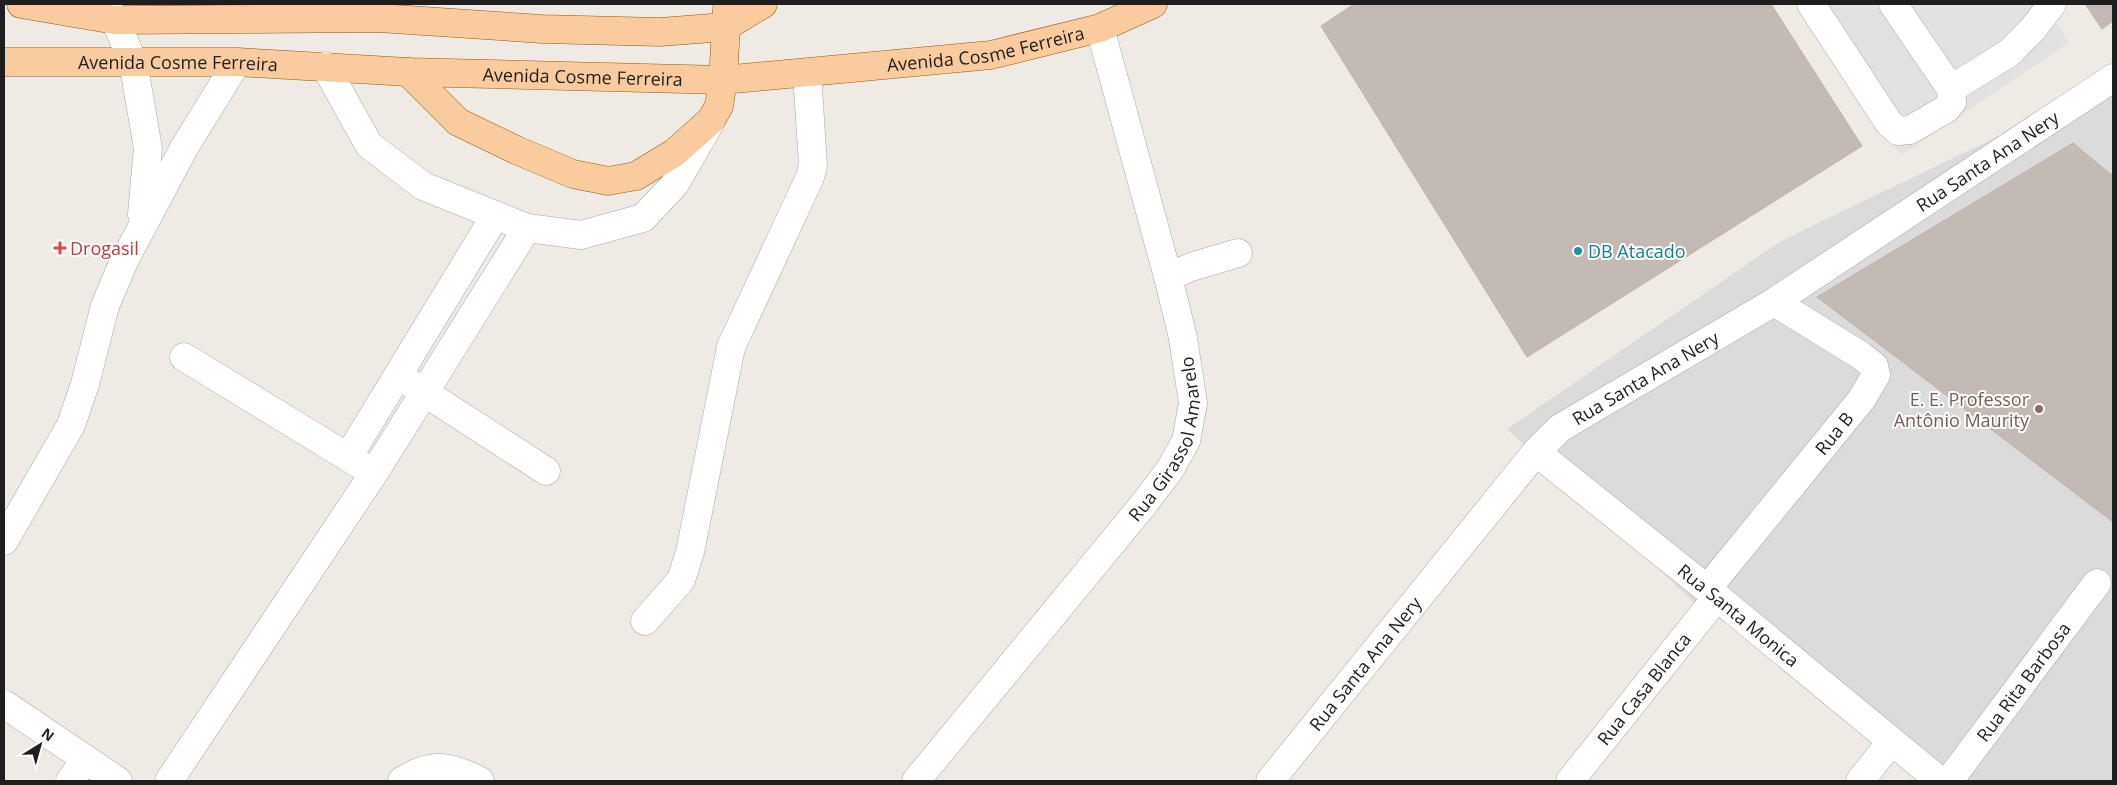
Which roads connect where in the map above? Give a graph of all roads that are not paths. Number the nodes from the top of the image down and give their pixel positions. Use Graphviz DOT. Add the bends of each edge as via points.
graph roads {
  1 [pos="22,4"];
  2 [pos="763,4"];
  3 [pos="1153,4"];
  4 [pos="1811,4"];
  5 [pos="1893,4"];
  6 [pos="2052,4"];
  7 [pos="110,12"];
  8 [pos="726,15"];
  9 [pos="1100,28"];
  10 [pos="4,62"];
  11 [pos="133,62"];
  12 [pos="237,62"];
  13 [pos="325,66"];
  14 [pos="408,72"];
  15 [pos="807,73"];
  16 [pos="2113,78"];
  17 [pos="724,80"];
  18 [pos="1950,90"];
  19 [pos="711,120"];
  20 [pos="496,216"];
  21 [pos="142,224"];
  22 [pos="527,228"];
  23 [pos="1238,253"];
  24 [pos="1168,277"];
  25 [pos="1774,302"];
  26 [pos="184,357"];
  27 [pos="398,375"];
  28 [pos="424,393"];
  29 [pos="1536,452"];
  30 [pos="348,457"];
  31 [pos="546,470"];
  32 [pos="374,473"];
  33 [pos="4,541"];
  34 [pos="2097,583"];
  35 [pos="1712,593"];
  36 [pos="645,621"];
  37 [pos="4,704"];
  38 [pos="1891,742"];
  39 [pos="77,770"];
  40 [pos="118,781"];
  41 [pos="169,781"];
  42 [pos="402,781"];
  43 [pos="480,781"];
  44 [pos="916,781"];
  45 [pos="1270,781"];
  46 [pos="1570,781"];
  47 [pos="1860,781"];
  48 [pos="1940,781"];
  49 [pos="1949,781"];
  1 -- 7 [label="main road"];
  2 -- 8 [label="main road"];
  3 -- 9 [label="main road, Avenida Cosme Ferreira"];
  4 -- 18 [label="street" via="1889,123 1898,131 1910,130 1946,109 1952,102"];
  5 -- 18 [label="street"];
  6 -- 18 [label="street" via="2008,53"];
  7 -- 8 [label="main road" via="379,18 626,32 660,32"];
  7 -- 11 [label="street"];
  8 -- 17 [label="main road"];
  9 -- 15 [label="main road, Avenida Cosme Ferreira" via="991,55"];
  9 -- 24 [label="street, Rua Girassol Amarelo"];
  10 -- 11 [label="main road, Avenida Cosme Ferreira"];
  11 -- 12 [label="main road, Avenida Cosme Ferreira"];
  11 -- 21 [label="street" via="148,148"];
  12 -- 13 [label="main road, Avenida Cosme Ferreira"];
  12 -- 21 [label="street"];
  13 -- 14 [label="main road, Avenida Cosme Ferreira"];
  13 -- 20 [label="street" via="369,145 423,186"];
  14 -- 17 [label="main road, Avenida Cosme Ferreira"];
  14 -- 19 [label="main road" via="458,122 573,174 608,181 636,176 674,153"];
  15 -- 17 [label="main road, Avenida Cosme Ferreira"];
  15 -- 36 [label="street" via="813,165 810,178 731,346 690,552 681,580"];
  16 -- 25 [label="street, Rua Santa Ana Nery"];
  17 -- 19 [label="main road" via="719,106"];
  19 -- 22 [label="street" via="675,184 643,218 581,234"];
  20 -- 22 [label="street"];
  20 -- 27 [label="street"];
  21 -- 33 [label="street" via="105,306 71,425"];
  22 -- 28 [label="street"];
  23 -- 24 [label="street"];
  24 -- 44 [label="street, Rua Girassol Amarelo" via="1183,338 1193,403 1186,441 1169,471 1143,504"];
  25 -- 29 [label="street, Rua Santa Ana Nery" via="1560,428"];
  25 -- 35 [label="street, Rua B" via="1860,355 1874,366 1876,375 1861,400"];
  26 -- 30 [label="street"];
  27 -- 28 [label="street"];
  27 -- 30 [label="street"];
  28 -- 31 [label="street"];
  28 -- 32 [label="street"];
  29 -- 35 [label="street, Rua Santa Monica"];
  29 -- 45 [label="street, Rua Santa Ana Nery"];
  30 -- 32 [label="street"];
  32 -- 41 [label="street"];
  34 -- 49 [label="street, Rua Rita Barbosa"];
  35 -- 38 [label="street, Rua Santa Monica"];
  35 -- 46 [label="street, Rua Casa Blanca"];
  37 -- 39 [label="street"];
  38 -- 47 [label="street"];
  38 -- 48 [label="street, Rua Santa Monica"];
  39 -- 40 [label="street"];
  42 -- 43 [label="street" via="422,769 436,767 468,774"];
}
